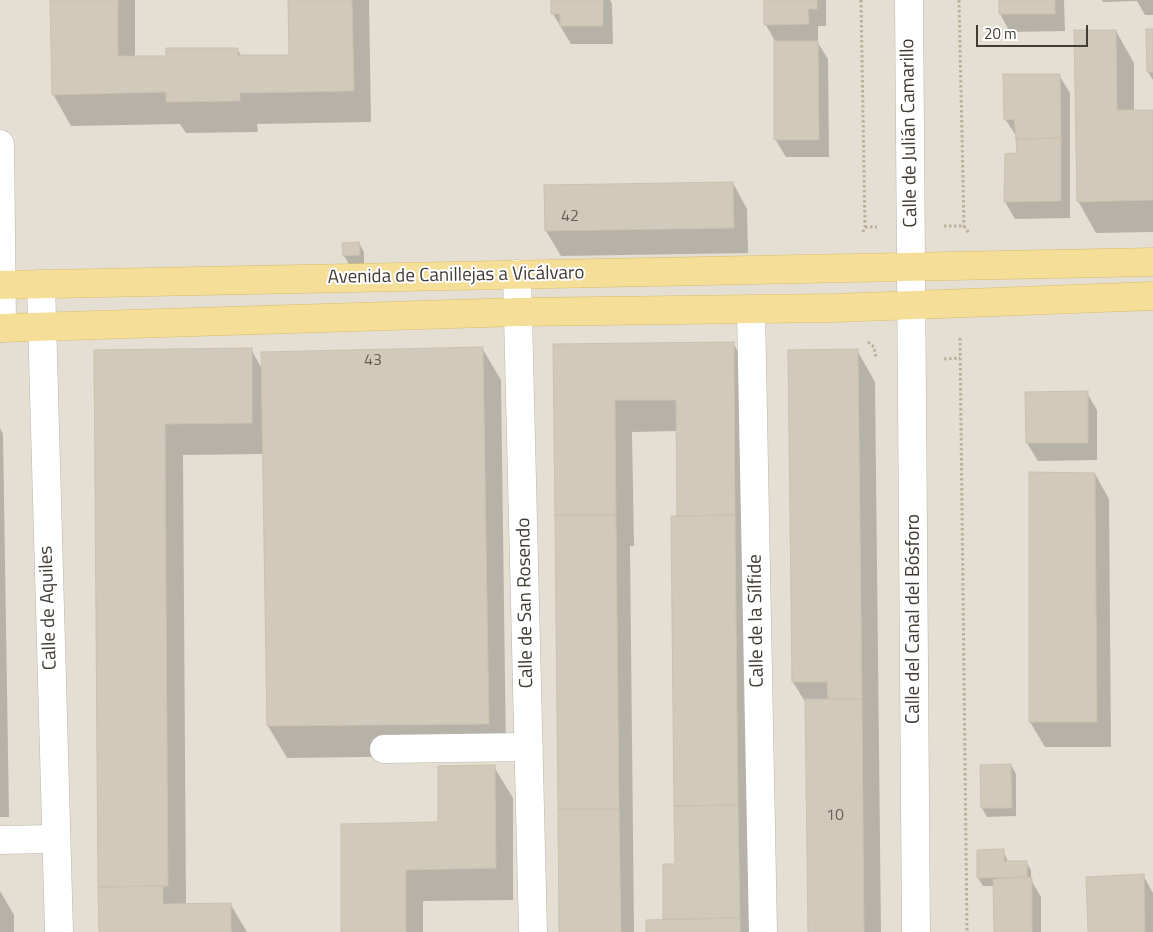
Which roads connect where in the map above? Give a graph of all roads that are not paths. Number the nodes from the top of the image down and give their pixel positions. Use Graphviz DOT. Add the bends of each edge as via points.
graph roads {
  1 [pos="908,0"];
  2 [pos="0,144"];
  3 [pos="1153,262"];
  4 [pos="912,266"];
  5 [pos="517,274"];
  6 [pos="41,284"];
  7 [pos="0,285"];
  8 [pos="1153,296"];
  9 [pos="912,306"];
  10 [pos="751,310"];
  11 [pos="519,312"];
  12 [pos="42,327"];
  13 [pos="1,328"];
  14 [pos="529,747"];
  15 [pos="384,749"];
  16 [pos="56,839"];
  17 [pos="0,840"];
  18 [pos="59,932"];
  19 [pos="533,932"];
  20 [pos="762,932"];
  21 [pos="916,932"];
  1 -- 4 [label="street, Calle de Julián Camarillo"];
  2 -- 7 [label="street"];
  3 -- 4 [label="main road, Avenida de Canillejas a Vicálvaro"];
  4 -- 5 [label="main road, Avenida de Canillejas a Vicálvaro"];
  4 -- 9 [label="street"];
  5 -- 6 [label="main road, Avenida de Canillejas a Vicálvaro"];
  5 -- 11 [label="street, Calle de San Rosendo"];
  6 -- 7 [label="main road, Avenida de Canillejas a Vicálvaro"];
  6 -- 12 [label="street, Calle de Aquiles"];
  7 -- 13 [label="street"];
  8 -- 9 [label="main road, Avenida de Canillejas a Vicálvaro"];
  9 -- 10 [label="main road, Avenida de Canillejas a Vicálvaro"];
  9 -- 21 [label="street, Calle del Canal del Bósforo"];
  10 -- 11 [label="main road, Avenida de Canillejas a Vicálvaro"];
  10 -- 20 [label="street, Calle de la Sílfide"];
  11 -- 12 [label="main road, Avenida de Canillejas a Vicálvaro"];
  11 -- 14 [label="street, Calle de San Rosendo"];
  12 -- 13 [label="main road, Avenida de Canillejas a Vicálvaro"];
  12 -- 16 [label="street, Calle de Aquiles"];
  14 -- 15 [label="street"];
  14 -- 19 [label="street, Calle de San Rosendo"];
  16 -- 17 [label="street"];
  16 -- 18 [label="street, Calle de Aquiles"];
}
